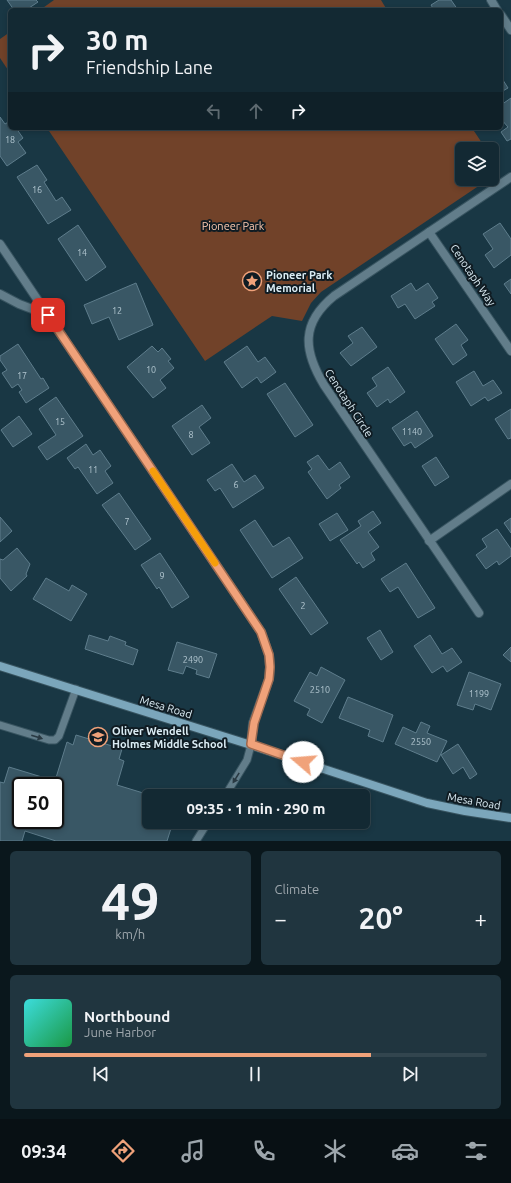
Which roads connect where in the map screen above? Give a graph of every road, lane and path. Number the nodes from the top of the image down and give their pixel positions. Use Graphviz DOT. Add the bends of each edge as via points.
graph roads {
  1 [pos="503,18"];
  2 [pos="511,30"];
  3 [pos="511,177"];
  4 [pos="430,232"];
  5 [pos="0,244"];
  6 [pos="0,294"];
  7 [pos="48,315"];
  8 [pos="511,351"];
  9 [pos="511,484"];
  10 [pos="429,541"];
  11 [pos="479,613"];
  12 [pos="0,666"];
  13 [pos="76,689"];
  14 [pos="0,725"];
  15 [pos="251,744"];
  16 [pos="229,789"];
  17 [pos="511,818"];
  18 [pos="204,829"];
  19 [pos="196,841"];
  1 -- 2 [label="street"];
  3 -- 4 [label="street, Cenotaph Circle"];
  4 -- 8 [label="street, Cenotaph Way"];
  4 -- 10 [label="street, Cenotaph Circle" via="323,305 310,329 308,344 314,369"];
  5 -- 7 [label="street"];
  6 -- 7 [label="street"];
  7 -- 15 [label="street" via="261,632 269,655 270,673 254,723"];
  9 -- 10 [label="street"];
  10 -- 11 [label="street, Cenotaph Circle"];
  12 -- 13 [label="main road, Mesa Road"];
  14 -- 13 [label="lane, one-way" via="55,740 59,736"];
  13 -- 15 [label="main road, Mesa Road"];
  15 -- 16 [label="lane, one-way" via="247,760"];
  15 -- 17 [label="main road, Mesa Road" via="427,803"];
  18 -- 19 [label="lane"];
}
